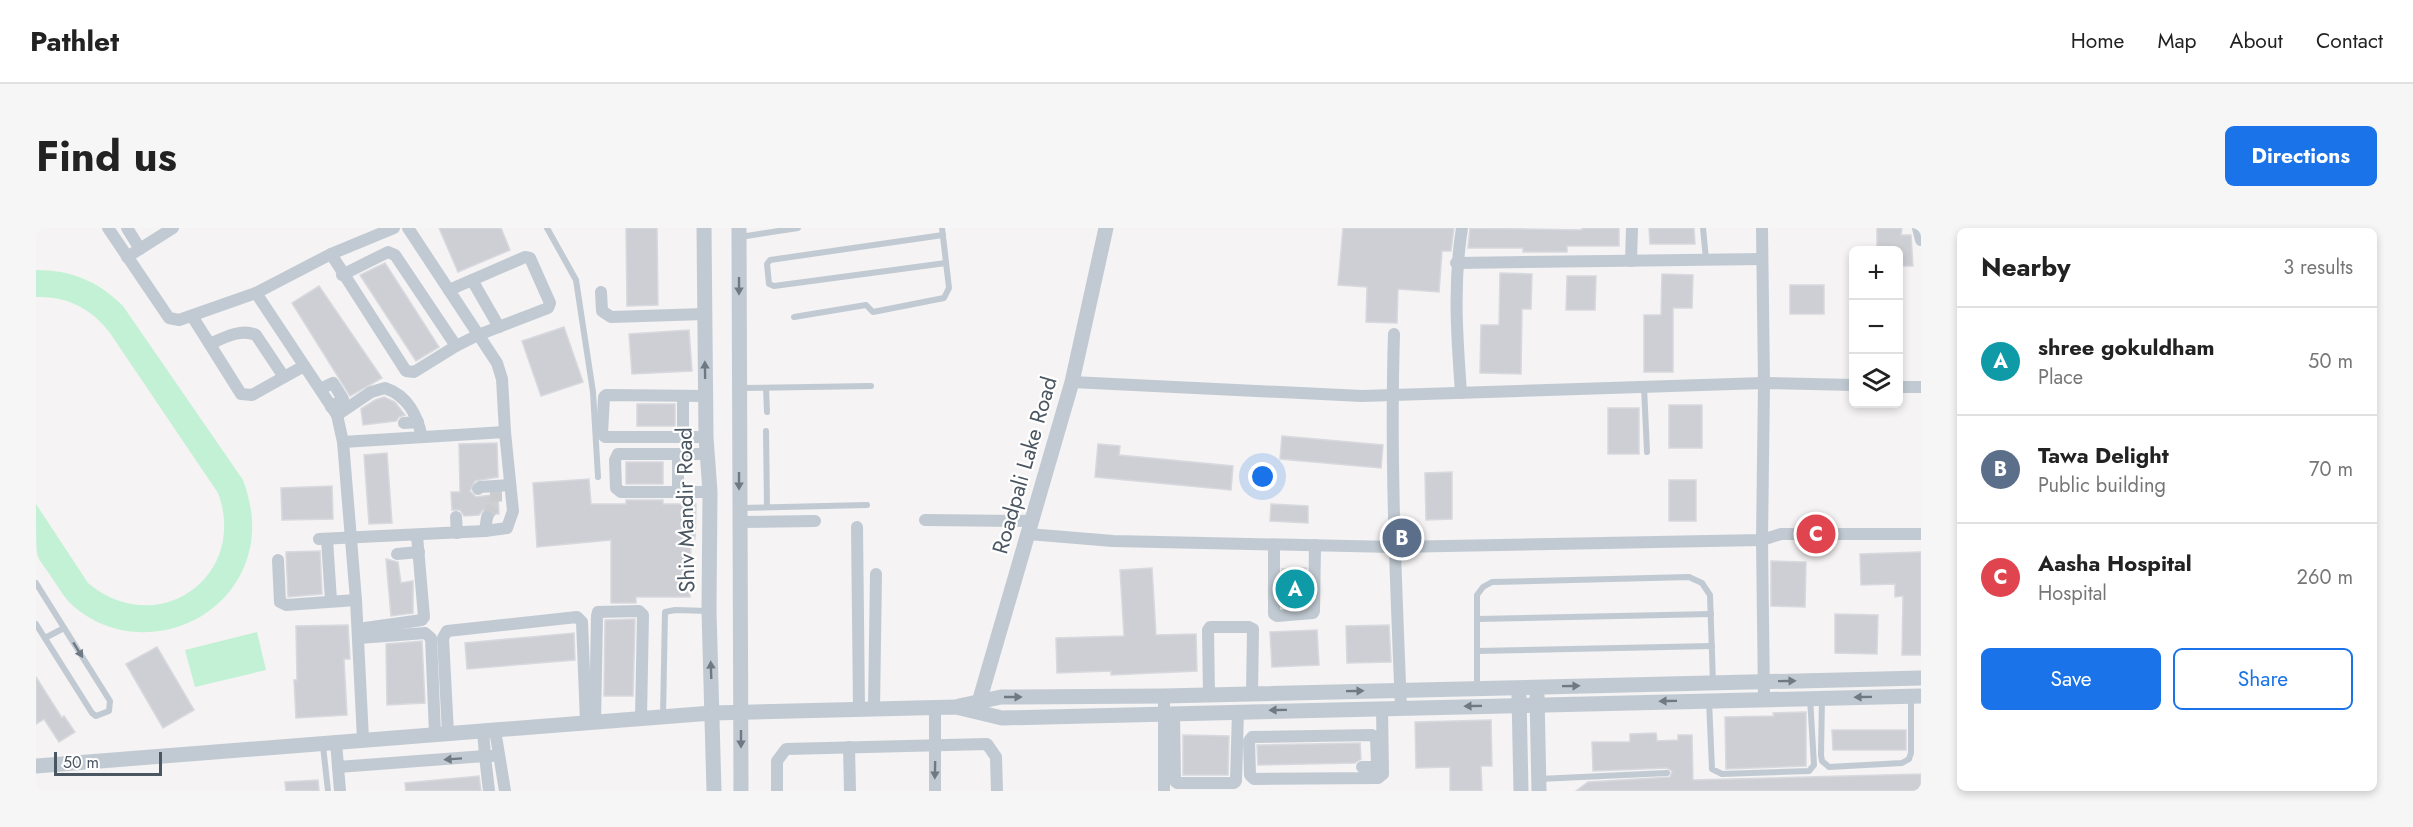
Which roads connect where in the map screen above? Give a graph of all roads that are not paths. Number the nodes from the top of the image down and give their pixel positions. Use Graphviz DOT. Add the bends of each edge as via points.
graph roads {
  1 [pos="108,228"];
  2 [pos="127,228"];
  3 [pos="173,228"];
  4 [pos="394,228"];
  5 [pos="408,228"];
  6 [pos="547,228"];
  7 [pos="704,228"];
  8 [pos="798,228"];
  9 [pos="1106,228"];
  10 [pos="1462,228"];
  11 [pos="1632,228"];
  12 [pos="1703,228"];
  13 [pos="1762,228"];
  14 [pos="1918,228"];
  15 [pos="942,231"];
  16 [pos="739,233"];
  17 [pos="1921,240"];
  18 [pos="140,249"];
  19 [pos="331,254"];
  20 [pos="128,257"];
  21 [pos="1762,259"];
  22 [pos="1706,260"];
  23 [pos="1631,261"];
  24 [pos="946,263"];
  25 [pos="1456,263"];
  26 [pos="342,275"];
  27 [pos="472,279"];
  28 [pos="449,290"];
  29 [pos="601,292"];
  30 [pos="256,293"];
  31 [pos="704,314"];
  32 [pos="192,316"];
  33 [pos="794,317"];
  34 [pos="499,327"];
  35 [pos="478,334"];
  36 [pos="1394,334"];
  37 [pos="210,344"];
  38 [pos="456,346"];
  39 [pos="304,366"];
  40 [pos="284,377"];
  41 [pos="1072,382"];
  42 [pos="1764,383"];
  43 [pos="871,386"];
  44 [pos="1849,386"];
  45 [pos="1644,387"];
  46 [pos="1903,387"];
  47 [pos="1921,387"];
  48 [pos="739,388"];
  49 [pos="766,388"];
  50 [pos="1461,393"];
  51 [pos="1392,395"];
  52 [pos="683,396"];
  53 [pos="706,396"];
  54 [pos="334,411"];
  55 [pos="767,412"];
  56 [pos="418,422"];
  57 [pos="404,423"];
  58 [pos="766,431"];
  59 [pos="505,432"];
  60 [pos="422,437"];
  61 [pos="683,437"];
  62 [pos="706,437"];
  63 [pos="343,442"];
  64 [pos="1647,452"];
  65 [pos="678,454"];
  66 [pos="708,454"];
  67 [pos="598,477"];
  68 [pos="510,485"];
  69 [pos="478,489"];
  70 [pos="678,491"];
  71 [pos="710,492"];
  72 [pos="867,505"];
  73 [pos="767,507"];
  74 [pos="739,515"];
  75 [pos="456,517"];
  76 [pos="487,517"];
  77 [pos="925,520"];
  78 [pos="815,521"];
  79 [pos="857,526"];
  80 [pos="1030,528"];
  81 [pos="485,531"];
  82 [pos="457,532"];
  83 [pos="1921,534"];
  84 [pos="417,536"];
  85 [pos="351,539"];
  86 [pos="1762,540"];
  87 [pos="1274,544"];
  88 [pos="1315,546"];
  89 [pos="1394,547"];
  90 [pos="419,552"];
  91 [pos="397,554"];
  92 [pos="278,560"];
  93 [pos="876,574"];
  94 [pos="36,583"];
  95 [pos="356,600"];
  96 [pos="331,602"];
  97 [pos="709,611"];
  98 [pos="1711,614"];
  99 [pos="1477,619"];
  100 [pos="36,624"];
  101 [pos="64,628"];
  102 [pos="359,633"];
  103 [pos="45,638"];
  104 [pos="1712,646"];
  105 [pos="1477,651"];
  106 [pos="1921,678"];
  107 [pos="1764,682"];
  108 [pos="1713,683"];
  109 [pos="1519,687"];
  110 [pos="1537,687"];
  111 [pos="1477,688"];
  112 [pos="1400,690"];
  113 [pos="1252,694"];
  114 [pos="1209,695"];
  115 [pos="1164,696"];
  116 [pos="1916,696"];
  117 [pos="1816,698"];
  118 [pos="1764,699"];
  119 [pos="1709,700"];
  120 [pos="1519,705"];
  121 [pos="1537,705"];
  122 [pos="978,706"];
  123 [pos="935,707"];
  124 [pos="1382,708"];
  125 [pos="1401,708"];
  126 [pos="866,709"];
  127 [pos="1238,711"];
  128 [pos="741,712"];
  129 [pos="712,713"];
  130 [pos="1169,713"];
  131 [pos="663,717"];
  132 [pos="641,718"];
  133 [pos="591,722"];
  134 [pos="489,730"];
  135 [pos="442,733"];
  136 [pos="363,739"];
  137 [pos="329,741"];
  138 [pos="935,745"];
  139 [pos="849,747"];
  140 [pos="499,755"];
  141 [pos="486,756"];
  142 [pos="36,766"];
  143 [pos="338,767"];
  144 [pos="1362,768"];
  145 [pos="1667,774"];
  146 [pos="1539,785"];
  147 [pos="328,791"];
  148 [pos="340,791"];
  149 [pos="489,791"];
  150 [pos="505,791"];
  151 [pos="714,791"];
  152 [pos="741,791"];
  153 [pos="777,791"];
  154 [pos="850,791"];
  155 [pos="935,791"];
  156 [pos="997,791"];
  157 [pos="1164,791"];
  158 [pos="1521,791"];
  1 -- 20 [label="street"];
  2 -- 18 [label="street"];
  3 -- 18 [label="street"];
  4 -- 19 [label="street"];
  5 -- 28 [label="street"];
  6 -- 67 [label="lane" via="576,280 593,392"];
  7 -- 31 [label="street, Shiv Mandir Road"];
  8 -- 16 [label="lane"];
  9 -- 41 [label="street, Roadpali Lake Road"];
  10 -- 25 [label="street"];
  11 -- 23 [label="street"];
  12 -- 22 [label="lane"];
  13 -- 21 [label="street"];
  14 -- 17 [label="street"];
  15 -- 24 [label="lane"];
  15 -- 24 [label="lane" via="770,260 766,264 769,284 774,286"];
  16 -- 48 [label="street, one-way"];
  18 -- 20 [label="street"];
  19 -- 26 [label="street"];
  19 -- 30 [label="street"];
  20 -- 32 [label="street" via="169,318"];
  21 -- 22 [label="street"];
  21 -- 42 [label="street"];
  22 -- 23 [label="street"];
  23 -- 25 [label="street"];
  24 -- 33 [label="lane" via="949,288 944,298 873,312 866,305"];
  25 -- 50 [label="street"];
  26 -- 38 [label="street" via="388,252 394,255"];
  26 -- 38 [label="street" via="406,370 414,372"];
  27 -- 28 [label="street"];
  27 -- 34 [label="street"];
  27 -- 34 [label="street" via="531,258 550,303 548,308"];
  28 -- 35 [label="street"];
  29 -- 31 [label="street" via="602,311 611,317"];
  30 -- 32 [label="street"];
  30 -- 39 [label="street"];
  53 -- 31 [label="street, Shiv Mandir Road, one-way"];
  32 -- 37 [label="street"];
  34 -- 35 [label="street"];
  35 -- 38 [label="street"];
  35 -- 59 [label="street" via="497,363 502,380"];
  36 -- 51 [label="street"];
  37 -- 40 [label="street" via="228,336 256,334"];
  37 -- 40 [label="street" via="242,394 252,395"];
  39 -- 40 [label="street"];
  39 -- 54 [label="street"];
  41 -- 51 [label="street"];
  41 -- 80 [label="street, Roadpali Lake Road"];
  42 -- 44 [label="street"];
  42 -- 45 [label="street"];
  42 -- 86 [label="street"];
  43 -- 49 [label="lane"];
  45 -- 50 [label="street"];
  45 -- 64 [label="lane"];
  46 -- 47 [label="street"];
  48 -- 49 [label="lane"];
  48 -- 74 [label="street, one-way"];
  49 -- 55 [label="lane"];
  50 -- 51 [label="street"];
  51 -- 89 [label="street"];
  52 -- 53 [label="street"];
  52 -- 61 [label="street"];
  52 -- 61 [label="street" via="606,395 602,434"];
  53 -- 62 [label="street, Shiv Mandir Road"];
  54 -- 56 [label="street" via="385,388 401,396"];
  54 -- 63 [label="street"];
  56 -- 57 [label="street"];
  56 -- 60 [label="street"];
  58 -- 73 [label="lane"];
  59 -- 60 [label="street"];
  59 -- 68 [label="street"];
  60 -- 63 [label="street"];
  61 -- 62 [label="street"];
  62 -- 66 [label="street, Shiv Mandir Road"];
  63 -- 85 [label="street"];
  65 -- 66 [label="street"];
  65 -- 70 [label="street"];
  65 -- 70 [label="street" via="618,454 615,460 616,488 621,492"];
  66 -- 71 [label="street, Shiv Mandir Road"];
  68 -- 69 [label="street"];
  68 -- 81 [label="street" via="511,522 507,528"];
  70 -- 71 [label="street"];
  71 -- 97 [label="street, Shiv Mandir Road"];
  72 -- 73 [label="lane"];
  73 -- 74 [label="lane"];
  74 -- 78 [label="street"];
  74 -- 128 [label="street"];
  75 -- 82 [label="street"];
  76 -- 81 [label="street"];
  77 -- 80 [label="street"];
  79 -- 126 [label="street"];
  80 -- 87 [label="street" via="1113,541"];
  80 -- 122 [label="street, Roadpali Lake Road"];
  81 -- 82 [label="street"];
  82 -- 84 [label="street"];
  83 -- 86 [label="street" via="1781,534"];
  84 -- 85 [label="street"];
  84 -- 90 [label="street"];
  85 -- 95 [label="street"];
  85 -- 96 [label="street" via="323,539"];
  86 -- 89 [label="street"];
  86 -- 107 [label="street"];
  87 -- 88 [label="street"];
  87 -- 88 [label="street" via="1277,616 1313,613"];
  88 -- 89 [label="street"];
  89 -- 112 [label="street"];
  90 -- 91 [label="street"];
  90 -- 102 [label="street" via="422,620"];
  92 -- 96 [label="street" via="280,602"];
  93 -- 126 [label="street"];
  94 -- 101 [label="lane"];
  95 -- 96 [label="street"];
  95 -- 102 [label="street"];
  129 -- 97 [label="street, Shiv Mandir Road, one-way"];
  97 -- 131 [label="lane" via="665,612"];
  98 -- 99 [label="lane"];
  98 -- 99 [label="lane" via="1710,595 1702,583 1677,578 1491,582 1477,595"];
  98 -- 104 [label="lane"];
  99 -- 105 [label="lane"];
  100 -- 103 [label="lane"];
  101 -- 103 [label="lane"];
  101 -- 103 [label="lane, one-way" via="110,701 109,711 96,716 92,713"];
  102 -- 135 [label="street" via="425,633 431,638"];
  102 -- 136 [label="street"];
  104 -- 105 [label="lane"];
  104 -- 108 [label="lane"];
  105 -- 111 [label="lane"];
  107 -- 106 [label="street, one-way"];
  107 -- 108 [label="street"];
  107 -- 118 [label="street"];
  110 -- 108 [label="street, one-way"];
  109 -- 110 [label="street"];
  109 -- 111 [label="street"];
  109 -- 120 [label="street"];
  110 -- 121 [label="street"];
  111 -- 112 [label="street"];
  113 -- 112 [label="street, one-way"];
  112 -- 125 [label="street"];
  113 -- 114 [label="street"];
  113 -- 114 [label="street" via="1252,629 1210,627"];
  114 -- 115 [label="street"];
  122 -- 115 [label="street, one-way" via="1001,697"];
  115 -- 130 [label="street"];
  116 -- 117 [label="street, one-way"];
  116 -- 117 [label="lane" via="1909,759 1902,763 1828,766 1822,762"];
  117 -- 118 [label="street"];
  117 -- 119 [label="lane" via="1814,765 1809,771 1722,774 1712,769"];
  118 -- 119 [label="street"];
  119 -- 121 [label="street, one-way"];
  120 -- 121 [label="street"];
  120 -- 125 [label="street, one-way"];
  120 -- 158 [label="street"];
  121 -- 146 [label="street"];
  122 -- 123 [label="street"];
  122 -- 130 [label="street" via="1002,718"];
  123 -- 126 [label="street"];
  123 -- 138 [label="street"];
  124 -- 125 [label="street"];
  124 -- 127 [label="street, one-way"];
  124 -- 144 [label="street" via="1383,774 1378,778 1254,779 1250,775 1249,741 1252,737 1372,735 1376,737 1377,763 1375,767"];
  126 -- 128 [label="street"];
  127 -- 130 [label="street"];
  127 -- 130 [label="street" via="1234,783 1175,781"];
  128 -- 129 [label="street"];
  128 -- 152 [label="street, one-way"];
  129 -- 131 [label="street"];
  129 -- 151 [label="street, Shiv Mandir Road"];
  130 -- 157 [label="street"];
  131 -- 132 [label="street"];
  132 -- 133 [label="street"];
  132 -- 133 [label="street" via="643,615 639,611 598,612"];
  133 -- 134 [label="street"];
  133 -- 135 [label="street" via="582,622 577,617 447,631 443,638"];
  134 -- 135 [label="street"];
  134 -- 140 [label="street"];
  134 -- 141 [label="street"];
  135 -- 136 [label="street"];
  136 -- 137 [label="street"];
  137 -- 142 [label="street"];
  137 -- 143 [label="street"];
  137 -- 147 [label="lane"];
  138 -- 139 [label="street"];
  138 -- 155 [label="street, one-way"];
  138 -- 156 [label="street" via="987,744 996,757"];
  139 -- 153 [label="street" via="786,749 777,761"];
  139 -- 154 [label="street"];
  140 -- 141 [label="street"];
  140 -- 150 [label="street"];
  141 -- 143 [label="street, one-way"];
  141 -- 149 [label="street"];
  143 -- 148 [label="street"];
  145 -- 146 [label="lane"];
}
